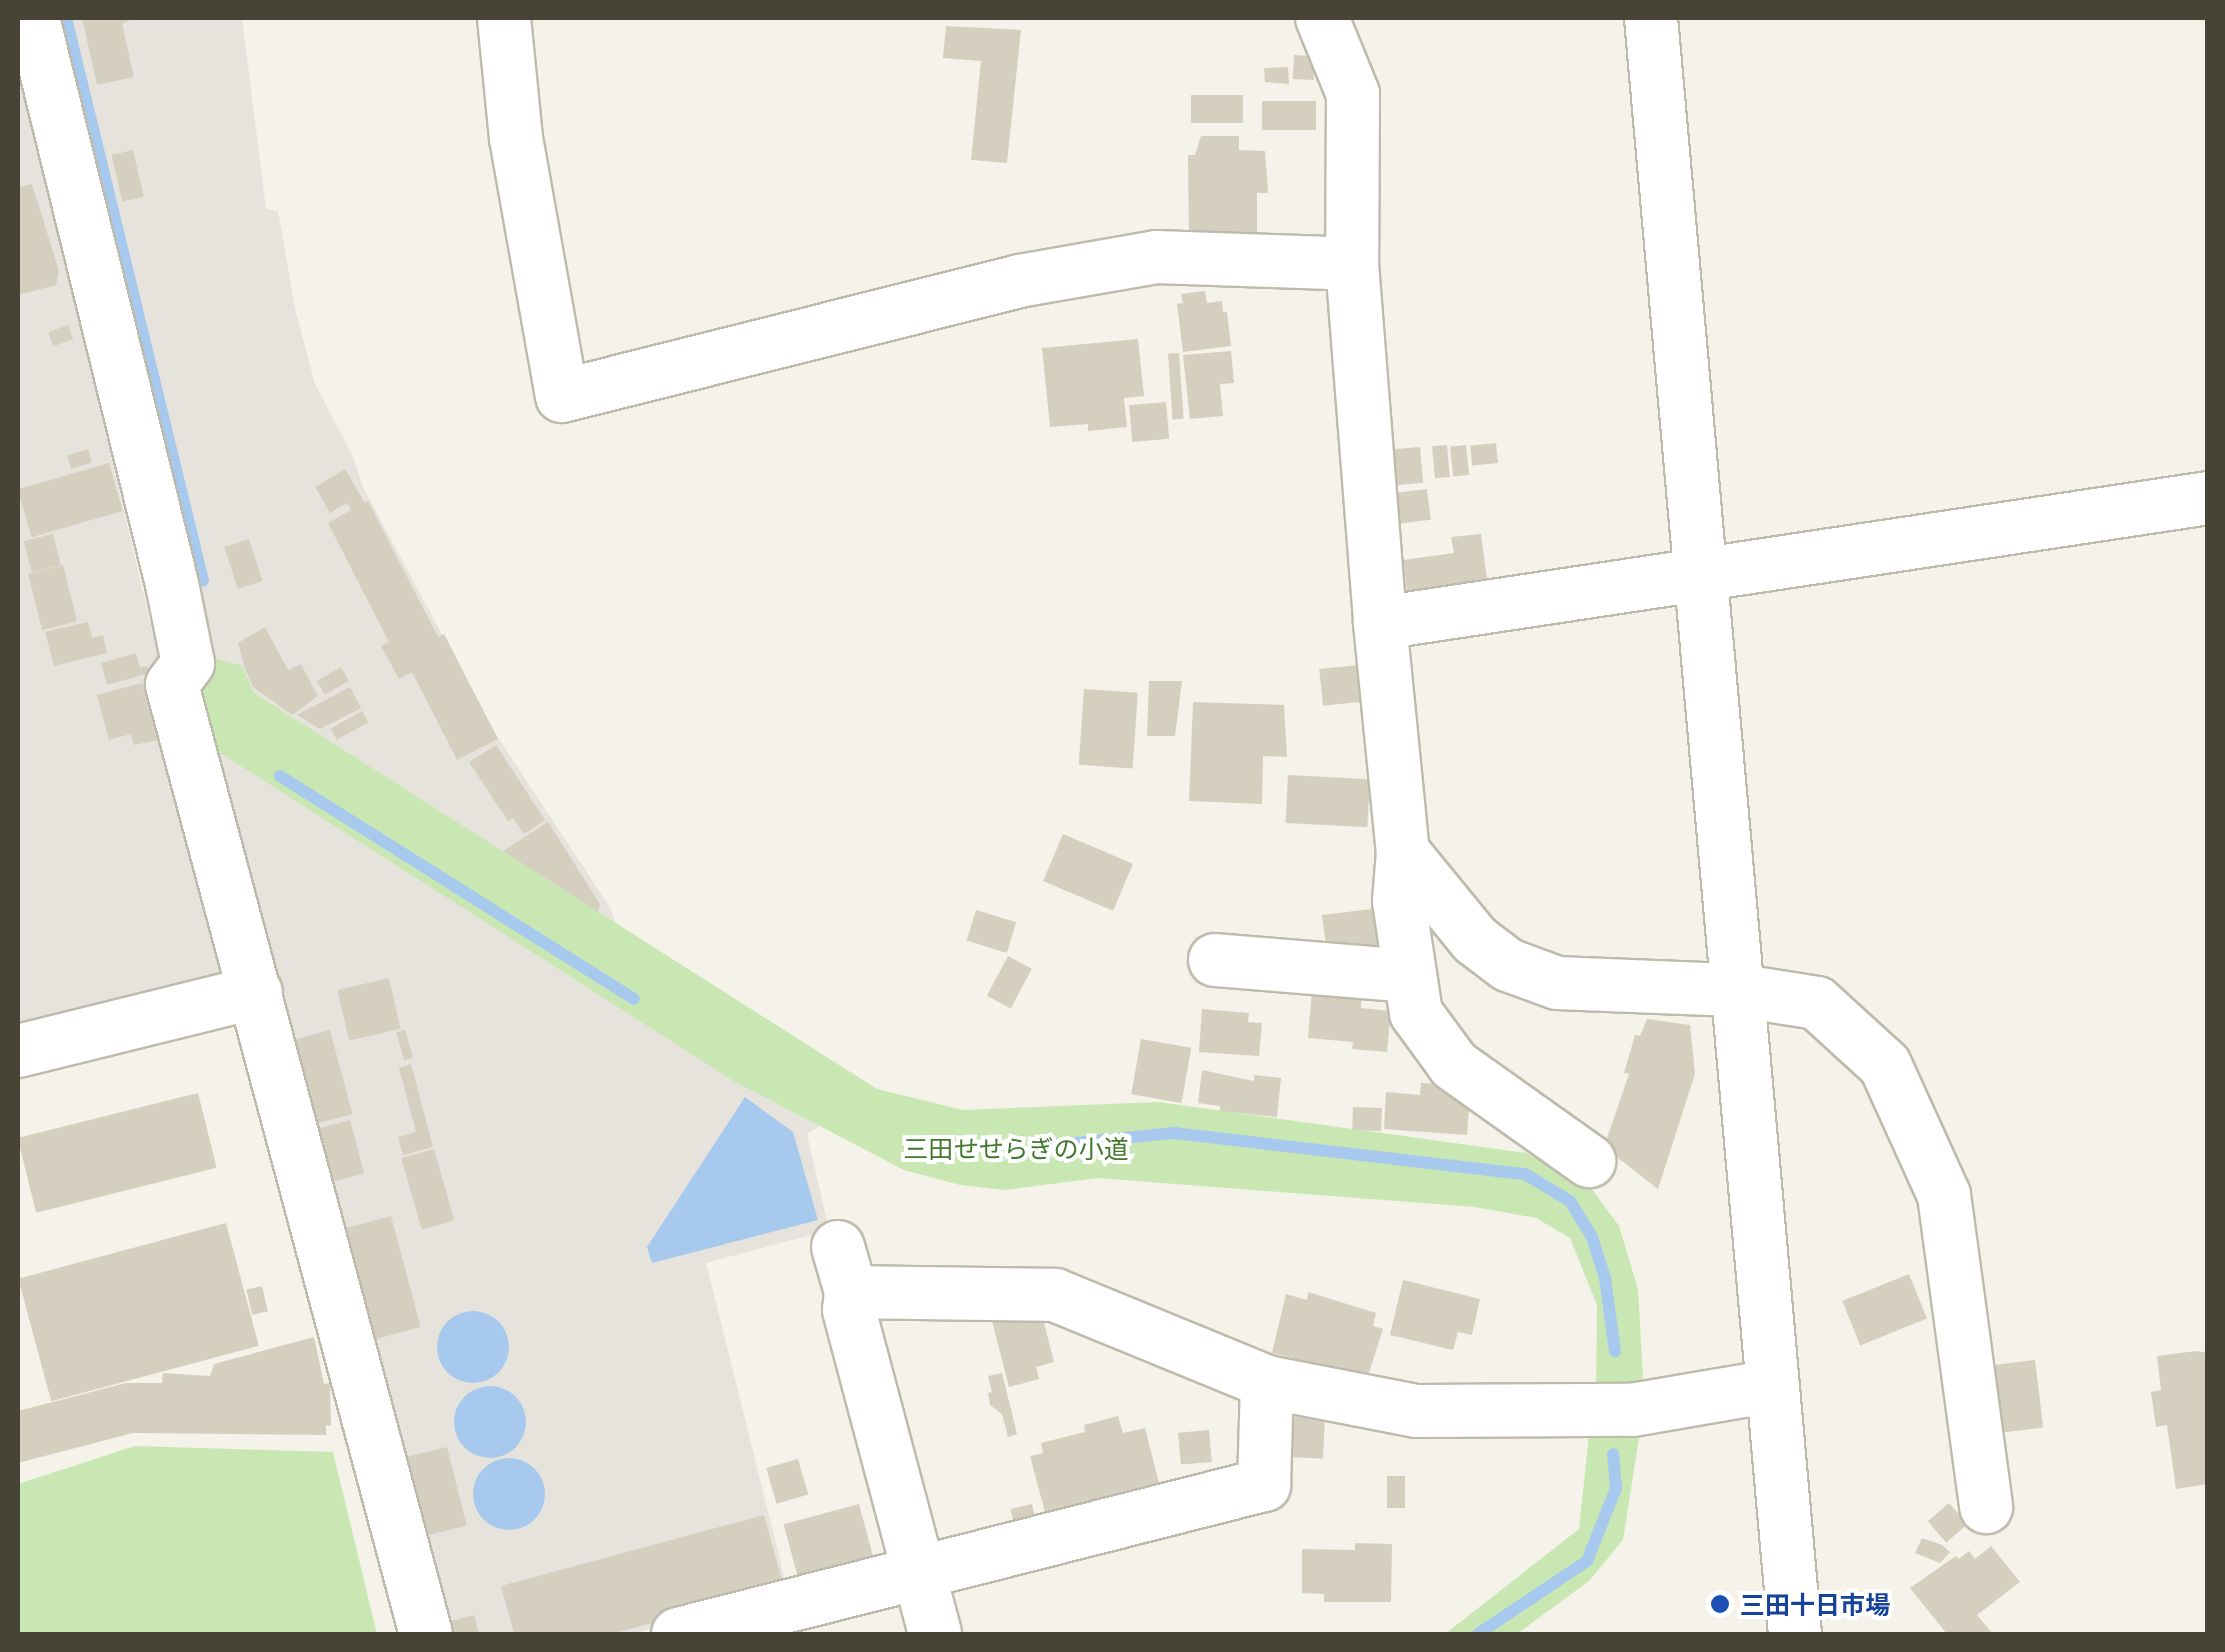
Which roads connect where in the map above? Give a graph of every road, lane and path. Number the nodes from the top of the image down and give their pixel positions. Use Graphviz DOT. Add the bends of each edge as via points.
graph roads {
  1 [pos="33,18"];
  2 [pos="504,18"];
  3 [pos="1322,18"];
  4 [pos="1651,18"];
  5 [pos="1352,264"];
  6 [pos="2208,498"];
  7 [pos="1699,577"];
  8 [pos="1380,624"];
  9 [pos="1403,852"];
  10 [pos="1215,960"];
  11 [pos="1409,976"];
  12 [pos="1735,990"];
  13 [pos="256,992"];
  14 [pos="18,1051"];
  15 [pos="1589,1161"];
  16 [pos="1267,1382"];
  17 [pos="1772,1386"];
  18 [pos="1986,1508"];
  19 [pos="918,1570"];
  20 [pos="426,1634"];
  21 [pos="678,1634"];
  22 [pos="935,1634"];
  23 [pos="1795,1634"];
  1 -- 13 [label="street" via="172,584 188,664 172,684"];
  2 -- 5 [label="street" via="516,138 562,396 1020,281 1156,257"];
  3 -- 5 [label="street" via="1353,94"];
  4 -- 7 [label="street"];
  5 -- 8 [label="street"];
  6 -- 7 [label="street"];
  7 -- 8 [label="street"];
  7 -- 12 [label="street"];
  8 -- 9 [label="street"];
  9 -- 11 [label="street" via="1399,901"];
  9 -- 12 [label="street" via="1475,940 1508,965 1557,983"];
  10 -- 11 [label="street"];
  11 -- 15 [label="street" via="1416,1013 1454,1064"];
  12 -- 17 [label="street"];
  12 -- 18 [label="street" via="1817,1003 1885,1065 1944,1195"];
  13 -- 14 [label="street"];
  13 -- 20 [label="street"];
  16 -- 17 [label="street" via="1416,1411 1632,1410"];
  16 -- 19 [label="street" via="1264,1485"];
  16 -- 19 [label="street" via="1055,1295 844,1270"];
  17 -- 23 [label="street"];
  19 -- 21 [label="street"];
  19 -- 22 [label="street"];
}
